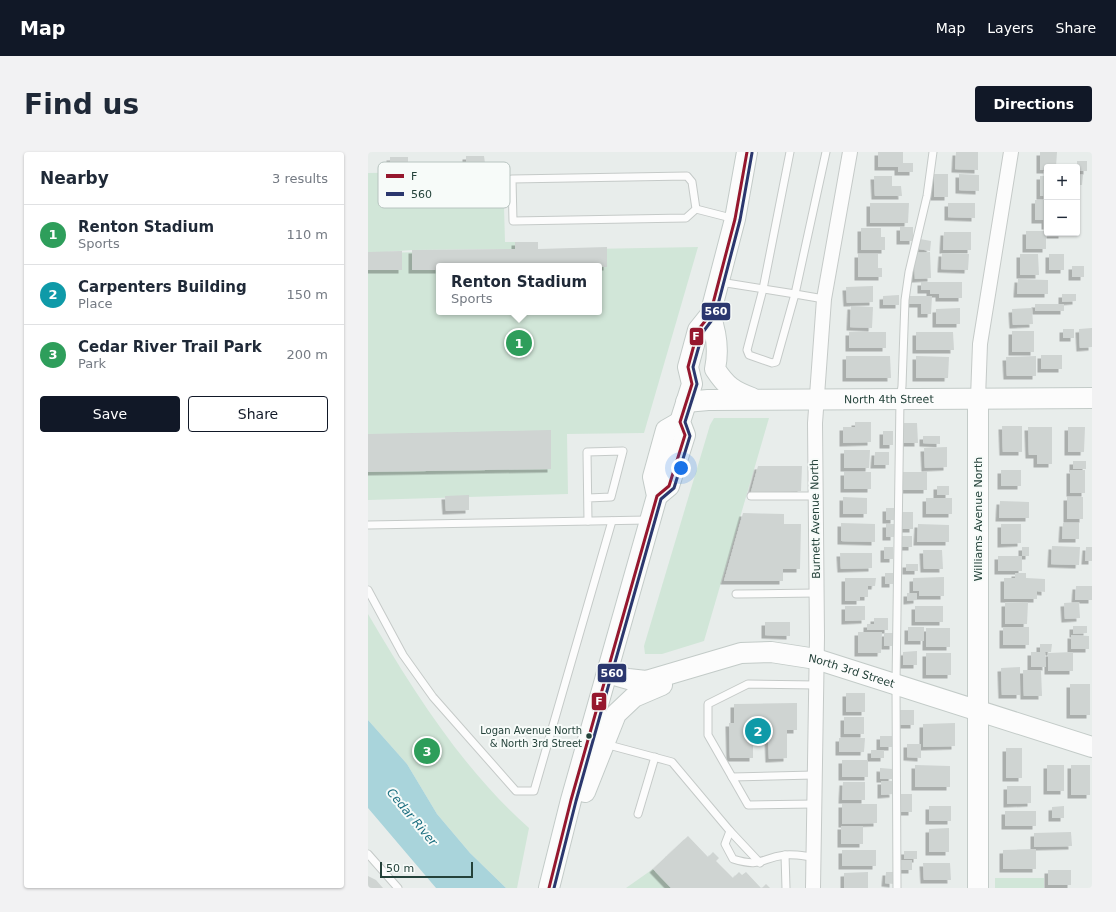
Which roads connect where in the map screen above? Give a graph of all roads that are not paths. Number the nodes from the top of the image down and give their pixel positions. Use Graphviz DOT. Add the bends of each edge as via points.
graph roads {
  1 [pos="747,152"];
  2 [pos="790,152"];
  3 [pos="826,152"];
  4 [pos="850,152"];
  5 [pos="933,152"];
  6 [pos="1012,152"];
  7 [pos="696,209"];
  8 [pos="735,219"];
  9 [pos="718,282"];
  10 [pos="763,289"];
  11 [pos="795,294"];
  12 [pos="824,299"];
  13 [pos="713,324"];
  14 [pos="978,398"];
  15 [pos="1092,398"];
  16 [pos="900,399"];
  17 [pos="756,400"];
  18 [pos="816,400"];
  19 [pos="686,402"];
  20 [pos="751,496"];
  21 [pos="815,496"];
  22 [pos="588,498"];
  23 [pos="612,520"];
  24 [pos="650,520"];
  25 [pos="588,521"];
  26 [pos="368,525"];
  27 [pos="368,590"];
  28 [pos="816,593"];
  29 [pos="736,594"];
  30 [pos="816,659"];
  31 [pos="708,664"];
  32 [pos="607,673"];
  33 [pos="896,684"];
  34 [pos="816,685"];
  35 [pos="978,712"];
  36 [pos="605,744"];
  37 [pos="1092,747"];
  38 [pos="655,757"];
  39 [pos="814,776"];
  40 [pos="732,777"];
  41 [pos="814,804"];
  42 [pos="638,814"];
  43 [pos="730,831"];
  44 [pos="368,854"];
  45 [pos="785,855"];
  46 [pos="813,857"];
  47 [pos="760,863"];
  48 [pos="551,880"];
  49 [pos="398,888"];
  50 [pos="786,888"];
  51 [pos="813,888"];
  52 [pos="897,888"];
  53 [pos="978,888"];
  1 -- 8 [label="main road"];
  2 -- 10 [label="lane"];
  3 -- 11 [label="lane"];
  4 -- 12 [label="street, Burnett Avenue North"];
  5 -- 16 [label="lane" via="927,196 905,300"];
  6 -- 14 [label="street, Williams Avenue North" via="980,344"];
  7 -- 7 [label="lane" via="692,182 687,176 512,179 513,221 686,218"];
  7 -- 8 [label="lane"];
  8 -- 9 [label="main road"];
  9 -- 10 [label="lane"];
  9 -- 13 [label="main road"];
  10 -- 11 [label="lane"];
  10 -- 11 [label="lane" via="747,350 748,355 772,363 776,362"];
  11 -- 12 [label="lane"];
  12 -- 18 [label="street, Burnett Avenue North"];
  13 -- 17 [label="main road" via="718,355 714,369 733,391"];
  13 -- 19 [label="main road" via="705,371 692,384"];
  14 -- 15 [label="main road, North 4th Street"];
  14 -- 16 [label="main road, North 4th Street"];
  14 -- 35 [label="main road, Williams Avenue North"];
  16 -- 18 [label="main road, North 4th Street"];
  16 -- 33 [label="lane"];
  17 -- 18 [label="main road, North 4th Street"];
  17 -- 19 [label="main road, North 4th Street"];
  18 -- 21 [label="street, Burnett Avenue North"];
  19 -- 24 [label="main road" via="680,422 666,430 653,477 657,496"];
  20 -- 21 [label="lane"];
  21 -- 28 [label="street, Burnett Avenue North"];
  22 -- 22 [label="lane" via="587,452 623,451 611,497"];
  22 -- 25 [label="lane"];
  23 -- 24 [label="lane"];
  23 -- 25 [label="lane"];
  23 -- 27 [label="lane" via="534,790 516,791 433,697 403,655"];
  24 -- 32 [label="main road"];
  25 -- 26 [label="lane"];
  28 -- 29 [label="lane"];
  28 -- 30 [label="street, Burnett Avenue North"];
  30 -- 31 [label="main road, North 3rd Street" via="771,652 741,653"];
  30 -- 33 [label="main road, North 3rd Street"];
  30 -- 34 [label="street, Burnett Avenue North"];
  31 -- 32 [label="main road, North 3rd Street" via="646,681 628,680"];
  31 -- 36 [label="main road" via="634,697 616,714"];
  32 -- 48 [label="main road"];
  33 -- 35 [label="main road, North 3rd Street"];
  33 -- 52 [label="lane"];
  34 -- 39 [label="street, Burnett Avenue North"];
  34 -- 40 [label="lane" via="748,684 708,704 708,735"];
  35 -- 37 [label="main road, North 3rd Street"];
  35 -- 53 [label="main road, Williams Avenue North"];
  36 -- 38 [label="lane"];
  36 -- 48 [label="main road"];
  38 -- 42 [label="lane"];
  38 -- 43 [label="lane" via="672,762"];
  39 -- 40 [label="lane"];
  39 -- 41 [label="street, Burnett Avenue North"];
  40 -- 41 [label="lane" via="748,805"];
  41 -- 46 [label="street, Burnett Avenue North"];
  43 -- 47 [label="lane"];
  43 -- 47 [label="lane" via="725,844 733,859 750,864"];
  44 -- 49 [label="lane"];
  45 -- 46 [label="lane"];
  45 -- 47 [label="lane"];
  45 -- 50 [label="lane"];
  46 -- 51 [label="street, Burnett Avenue North"];
}
